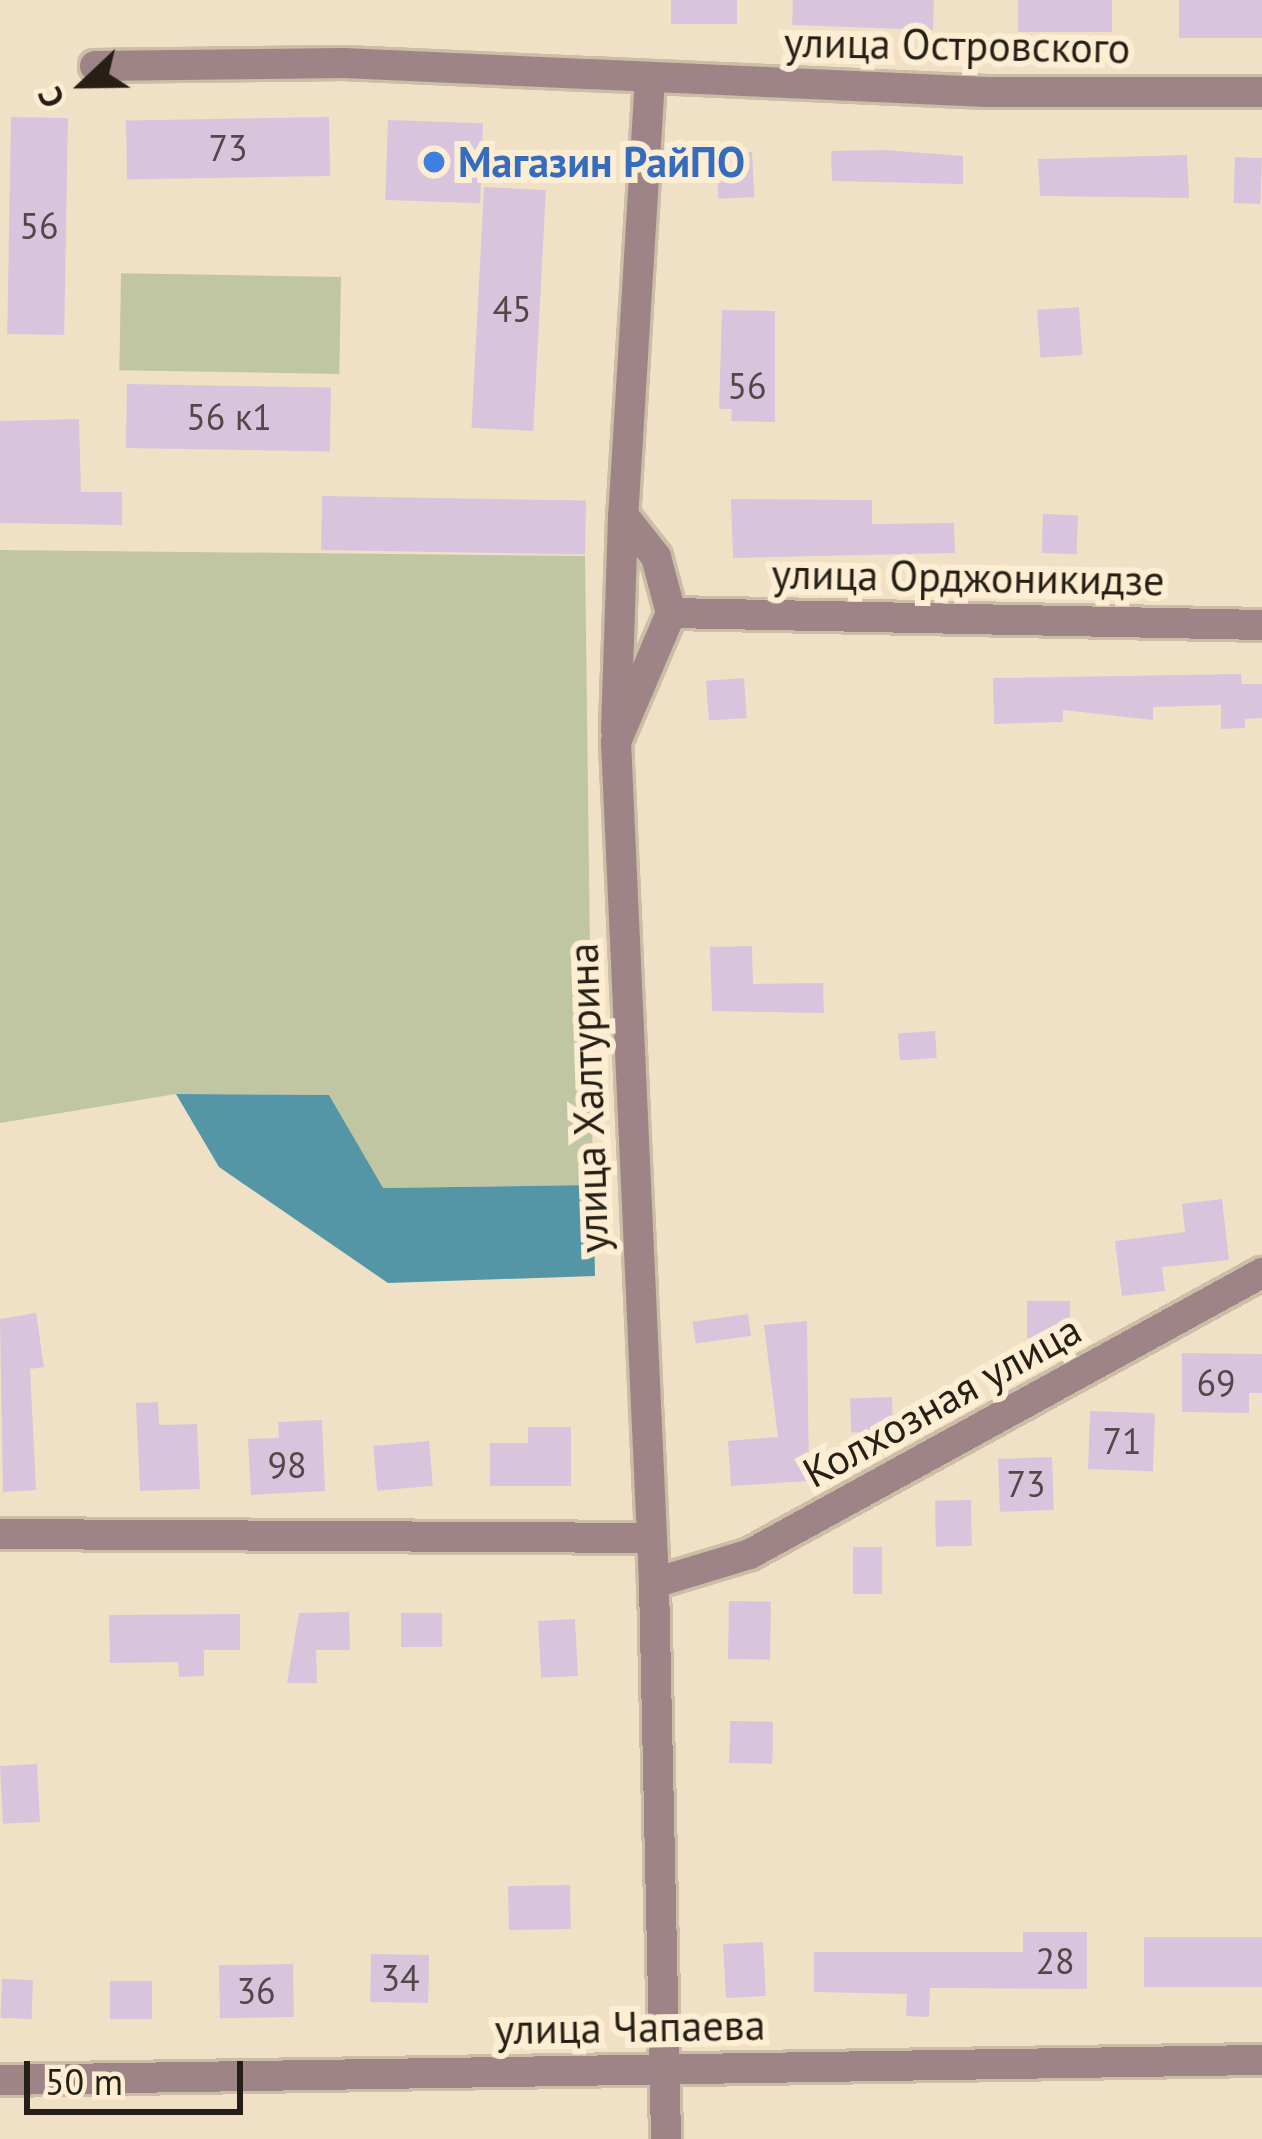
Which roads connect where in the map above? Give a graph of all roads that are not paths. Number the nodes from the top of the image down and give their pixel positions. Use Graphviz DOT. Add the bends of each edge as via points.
graph roads {
  1 [pos="95,66"];
  2 [pos="650,78"];
  3 [pos="1262,92"];
  4 [pos="623,515"];
  5 [pos="671,614"];
  6 [pos="1262,625"];
  7 [pos="616,742"];
  8 [pos="1262,1273"];
  9 [pos="0,1534"];
  10 [pos="647,1538"];
  11 [pos="653,1583"];
  12 [pos="1262,2060"];
  13 [pos="666,2068"];
  14 [pos="0,2080"];
  15 [pos="666,2139"];
  1 -- 2 [label="street, улица Островского" via="344,63"];
  2 -- 3 [label="street, улица Островского"];
  2 -- 4 [label="street"];
  4 -- 5 [label="street" via="656,557"];
  4 -- 7 [label="street"];
  5 -- 6 [label="street, улица Орджоникидзе"];
  5 -- 7 [label="street, улица Халтурина"];
  7 -- 10 [label="street, улица Халтурина"];
  8 -- 11 [label="street, Колхозная улица" via="750,1554"];
  9 -- 10 [label="street"];
  10 -- 11 [label="street, улица Халтурина"];
  11 -- 13 [label="street, улица Халтурина"];
  12 -- 13 [label="street, улица Чапаева"];
  13 -- 14 [label="street, улица Чапаева"];
  13 -- 15 [label="street, улица Халтурина"];
}
